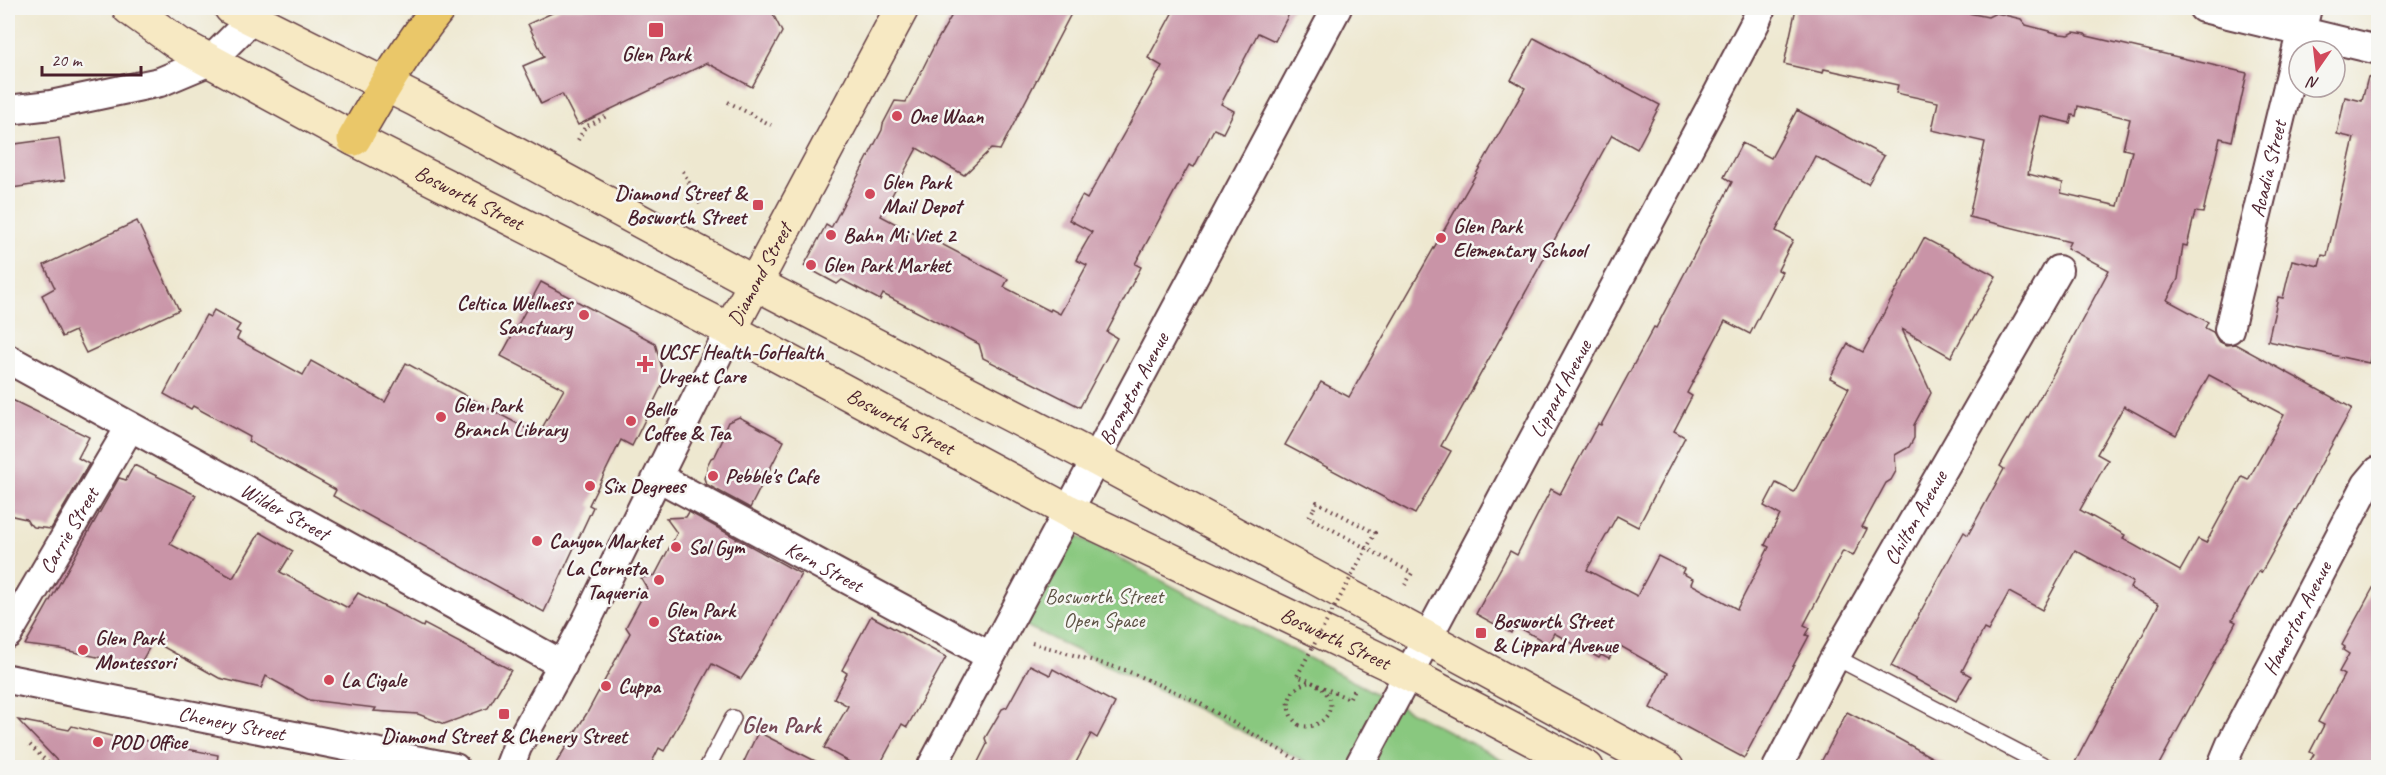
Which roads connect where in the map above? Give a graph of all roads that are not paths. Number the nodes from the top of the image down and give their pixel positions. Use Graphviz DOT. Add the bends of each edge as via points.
graph roads {
  1 [pos="129,8"];
  2 [pos="439,8"];
  3 [pos="902,8"];
  4 [pos="1337,8"];
  5 [pos="1761,8"];
  6 [pos="2203,8"];
  7 [pos="242,13"];
  8 [pos="2304,20"];
  9 [pos="2379,51"];
  10 [pos="210,61"];
  11 [pos="385,85"];
  12 [pos="8,110"];
  13 [pos="354,140"];
  14 [pos="2058,270"];
  15 [pos="755,284"];
  16 [pos="2229,329"];
  17 [pos="730,330"];
  18 [pos="8,359"];
  19 [pos="130,427"];
  20 [pos="1096,459"];
  21 [pos="2379,471"];
  22 [pos="658,477"];
  23 [pos="1068,511"];
  24 [pos="8,634"];
  25 [pos="1428,638"];
  26 [pos="996,645"];
  27 [pos="1835,657"];
  28 [pos="563,665"];
  29 [pos="1408,674"];
  30 [pos="8,679"];
  31 [pos="733,718"];
  32 [pos="455,768"];
  33 [pos="509,768"];
  34 [pos="707,768"];
  35 [pos="931,768"];
  36 [pos="1358,768"];
  37 [pos="1587,768"];
  38 [pos="1667,768"];
  39 [pos="1777,768"];
  40 [pos="2049,768"];
  41 [pos="2220,768"];
  1 -- 10 [label="main road, Bosworth Street"];
  2 -- 11 [label="highway"];
  3 -- 15 [label="main road, Diamond Street"];
  4 -- 20 [label="street, Brompton Avenue"];
  5 -- 25 [label="street, Lippard Avenue"];
  6 -- 8 [label="street"];
  7 -- 10 [label="street"];
  7 -- 11 [label="main road, Bosworth Street"];
  8 -- 9 [label="street"];
  8 -- 16 [label="street, Acadia Street"];
  10 -- 12 [label="street" via="147,85"];
  10 -- 13 [label="main road, Bosworth Street"];
  11 -- 13 [label="highway"];
  11 -- 15 [label="main road, Bosworth Street"];
  13 -- 17 [label="main road, Bosworth Street"];
  14 -- 27 [label="street, Chilton Avenue"];
  15 -- 17 [label="main road, Diamond Street"];
  15 -- 20 [label="main road, Bosworth Street"];
  17 -- 22 [label="street, Diamond Street"];
  17 -- 23 [label="main road, Bosworth Street"];
  18 -- 19 [label="street, Wilder Street"];
  19 -- 24 [label="street, Carrie Street"];
  19 -- 28 [label="street, Wilder Street"];
  20 -- 23 [label="street, Brompton Avenue"];
  20 -- 25 [label="main road, Bosworth Street"];
  21 -- 41 [label="street, Hamerton Avenue" via="2367,484"];
  22 -- 26 [label="street, Kern Street"];
  22 -- 28 [label="street, Diamond Street"];
  23 -- 26 [label="street, Brompton Avenue"];
  23 -- 29 [label="main road, Bosworth Street"];
  25 -- 29 [label="street, Lippard Avenue"];
  25 -- 38 [label="main road, Bosworth Street"];
  26 -- 35 [label="street, Brompton Avenue"];
  27 -- 39 [label="street, Chilton Avenue"];
  27 -- 40 [label="lane"];
  28 -- 33 [label="street, Diamond Street"];
  29 -- 36 [label="street, Lippard Avenue"];
  29 -- 37 [label="main road, Bosworth Street"];
  30 -- 32 [label="street, Chenery Street"];
  31 -- 34 [label="lane"];
}
